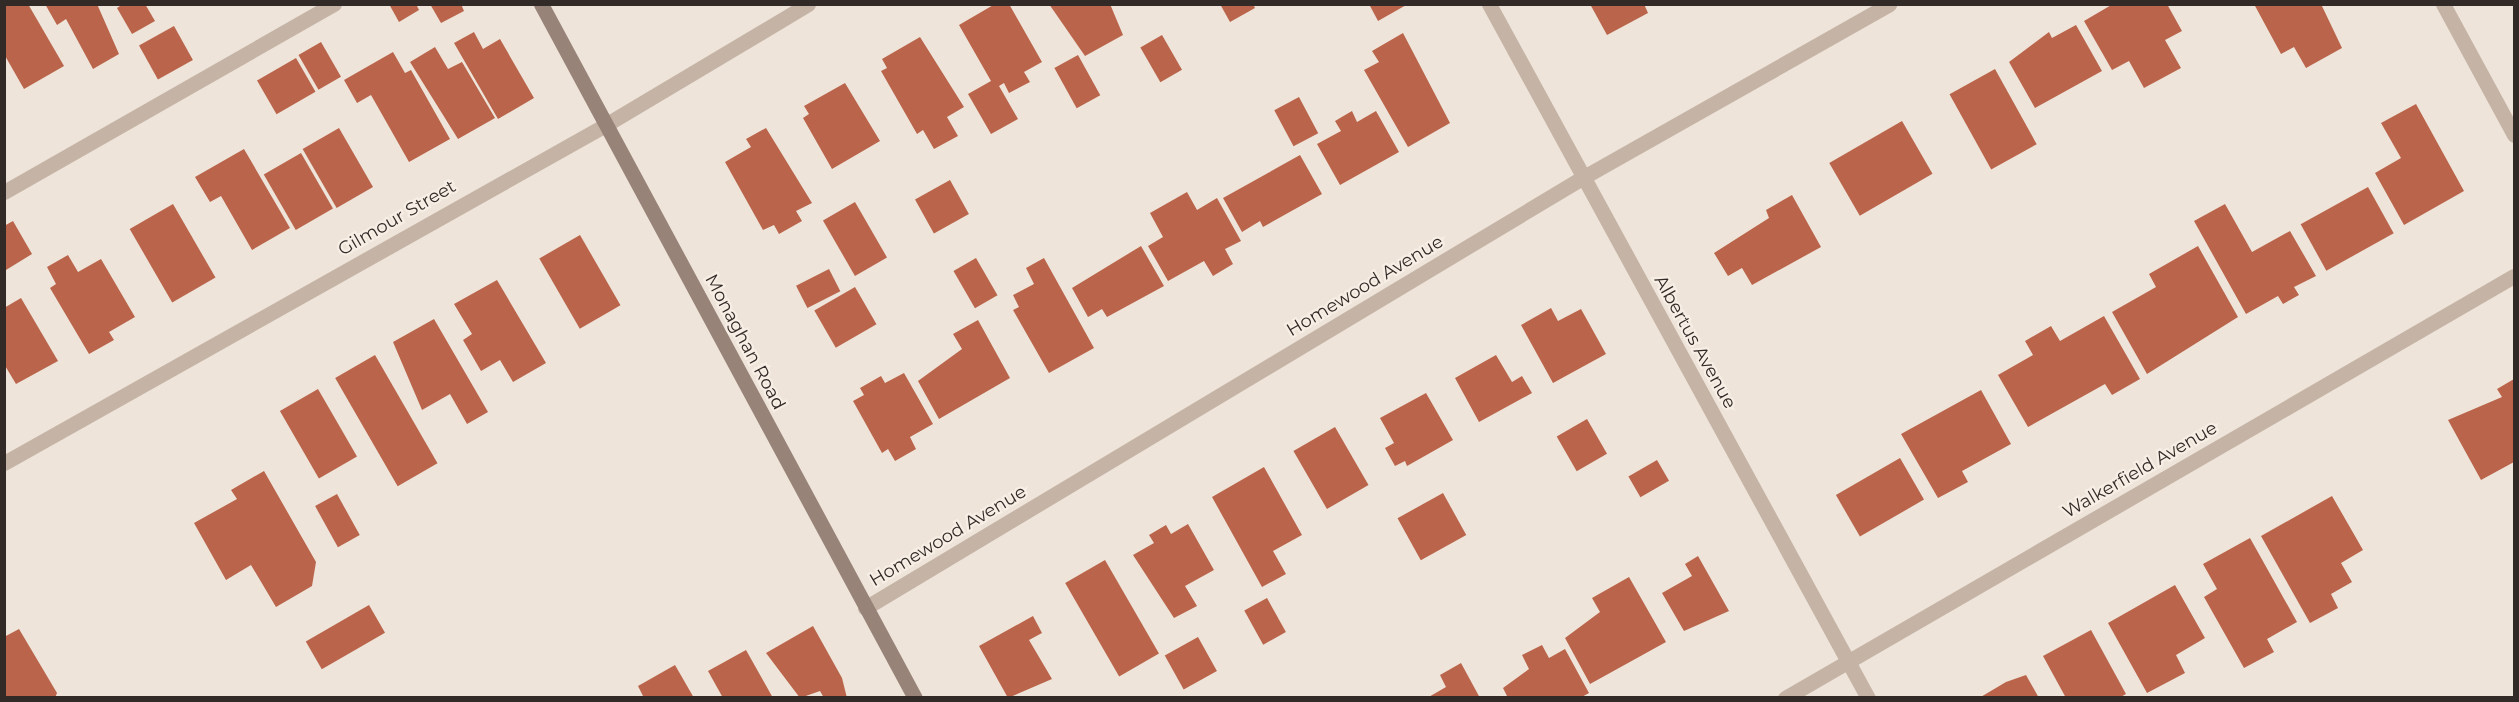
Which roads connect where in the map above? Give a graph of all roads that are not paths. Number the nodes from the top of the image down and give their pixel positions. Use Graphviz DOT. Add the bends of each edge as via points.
graph roads {
  1 [pos="334,4"];
  2 [pos="541,4"];
  3 [pos="808,4"];
  4 [pos="1489,4"];
  5 [pos="1890,4"];
  6 [pos="2443,4"];
  7 [pos="607,124"];
  8 [pos="2514,135"];
  9 [pos="1582,178"];
  10 [pos="4,192"];
  11 [pos="2514,276"];
  12 [pos="4,463"];
  13 [pos="865,608"];
  14 [pos="1848,661"];
  15 [pos="915,698"];
  16 [pos="1785,698"];
  17 [pos="1868,698"];
  1 -- 10 [label="street"];
  2 -- 7 [label="main road, Monaghan Road"];
  3 -- 7 [label="street, Gilmour Street"];
  4 -- 9 [label="street, Albertus Avenue"];
  5 -- 9 [label="street, Homewood Avenue"];
  6 -- 8 [label="street"];
  7 -- 12 [label="street, Gilmour Street"];
  7 -- 13 [label="main road, Monaghan Road"];
  9 -- 13 [label="street, Homewood Avenue"];
  9 -- 14 [label="street, Albertus Avenue"];
  11 -- 14 [label="street, Walkerfield Avenue"];
  13 -- 15 [label="main road, Monaghan Road"];
  14 -- 16 [label="street, Walkerfield Avenue"];
  14 -- 17 [label="street, Albertus Avenue"];
}
